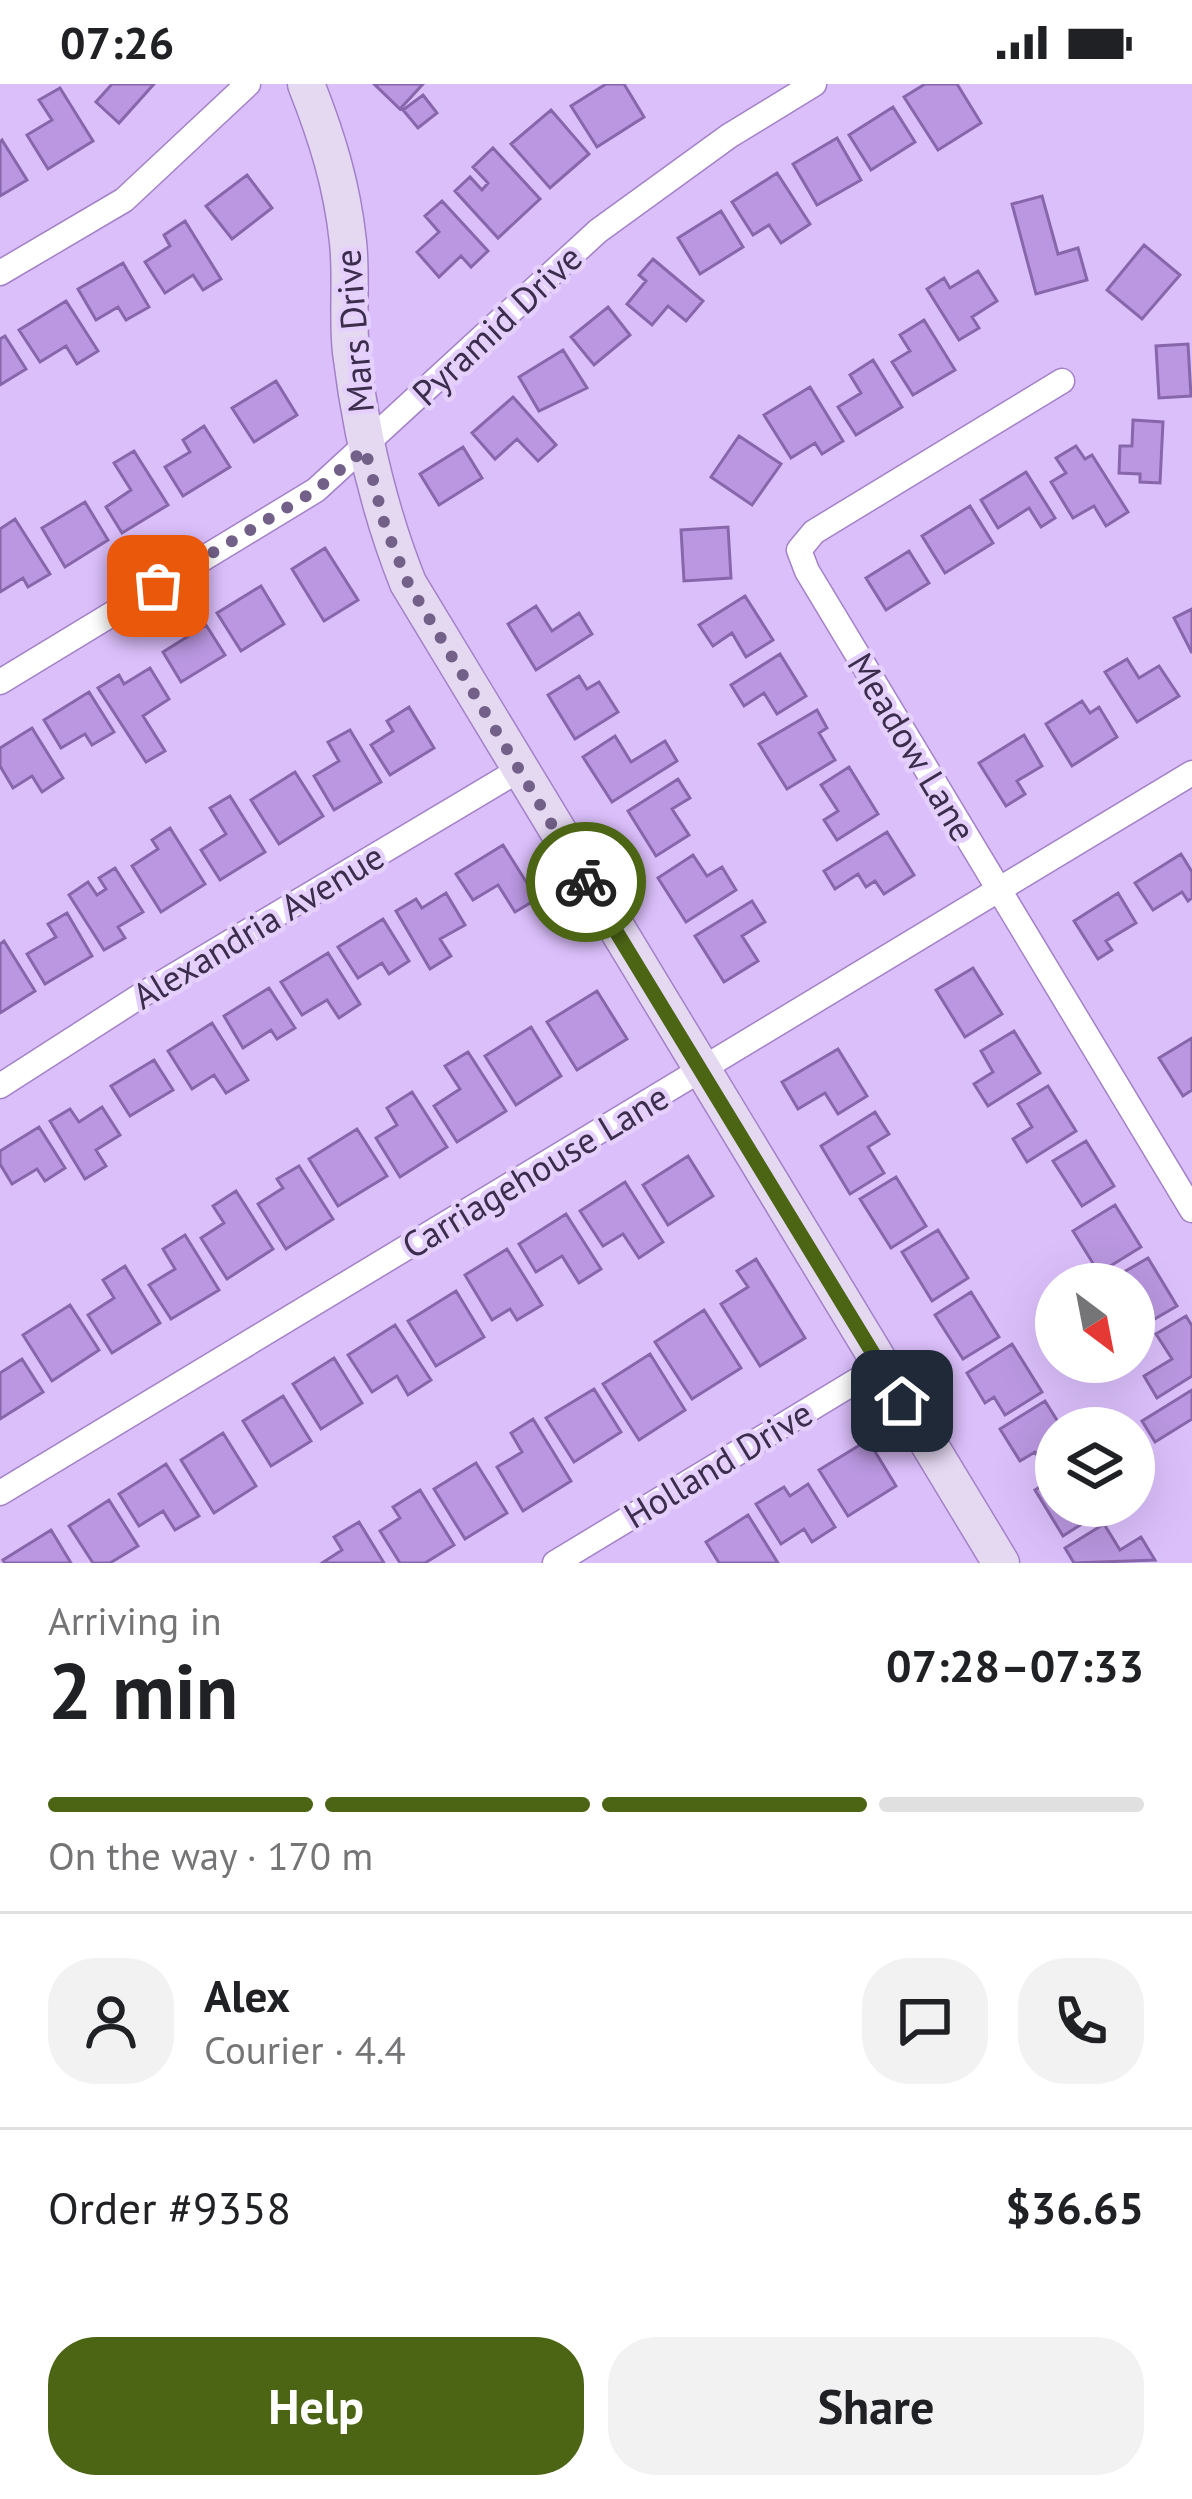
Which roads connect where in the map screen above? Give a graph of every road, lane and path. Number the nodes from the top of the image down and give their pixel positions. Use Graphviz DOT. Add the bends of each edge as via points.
graph roads {
  1 [pos="248,84"];
  2 [pos="306,84"];
  3 [pos="814,84"];
  4 [pos="0,273"];
  5 [pos="1062,381"];
  6 [pos="365,449"];
  7 [pos="0,682"];
  8 [pos="519,770"];
  9 [pos="1192,773"];
  10 [pos="998,892"];
  11 [pos="701,1072"];
  12 [pos="0,1086"];
  13 [pos="1189,1197"];
  14 [pos="881,1366"];
  15 [pos="0,1493"];
  16 [pos="555,1563"];
  17 [pos="1001,1563"];
  1 -- 4 [label="street" via="124,200"];
  2 -- 6 [label="street, Mars Drive" via="336,160"];
  3 -- 6 [label="street, Pyramid Drive" via="598,231"];
  5 -- 10 [label="street, Meadow Lane" via="814,532 799,550"];
  6 -- 7 [label="street, Pyramid Drive" via="316,490"];
  6 -- 8 [label="street, Mars Drive" via="408,583"];
  8 -- 11 [label="street, Mars Drive"];
  8 -- 12 [label="street, Alexandria Avenue"];
  9 -- 10 [label="street, Carriagehouse Lane"];
  10 -- 11 [label="street, Carriagehouse Lane"];
  10 -- 13 [label="street, Meadow Lane"];
  11 -- 14 [label="street, Mars Drive"];
  11 -- 15 [label="street, Carriagehouse Lane"];
  14 -- 16 [label="street, Holland Drive"];
  14 -- 17 [label="street, Mars Drive"];
}
